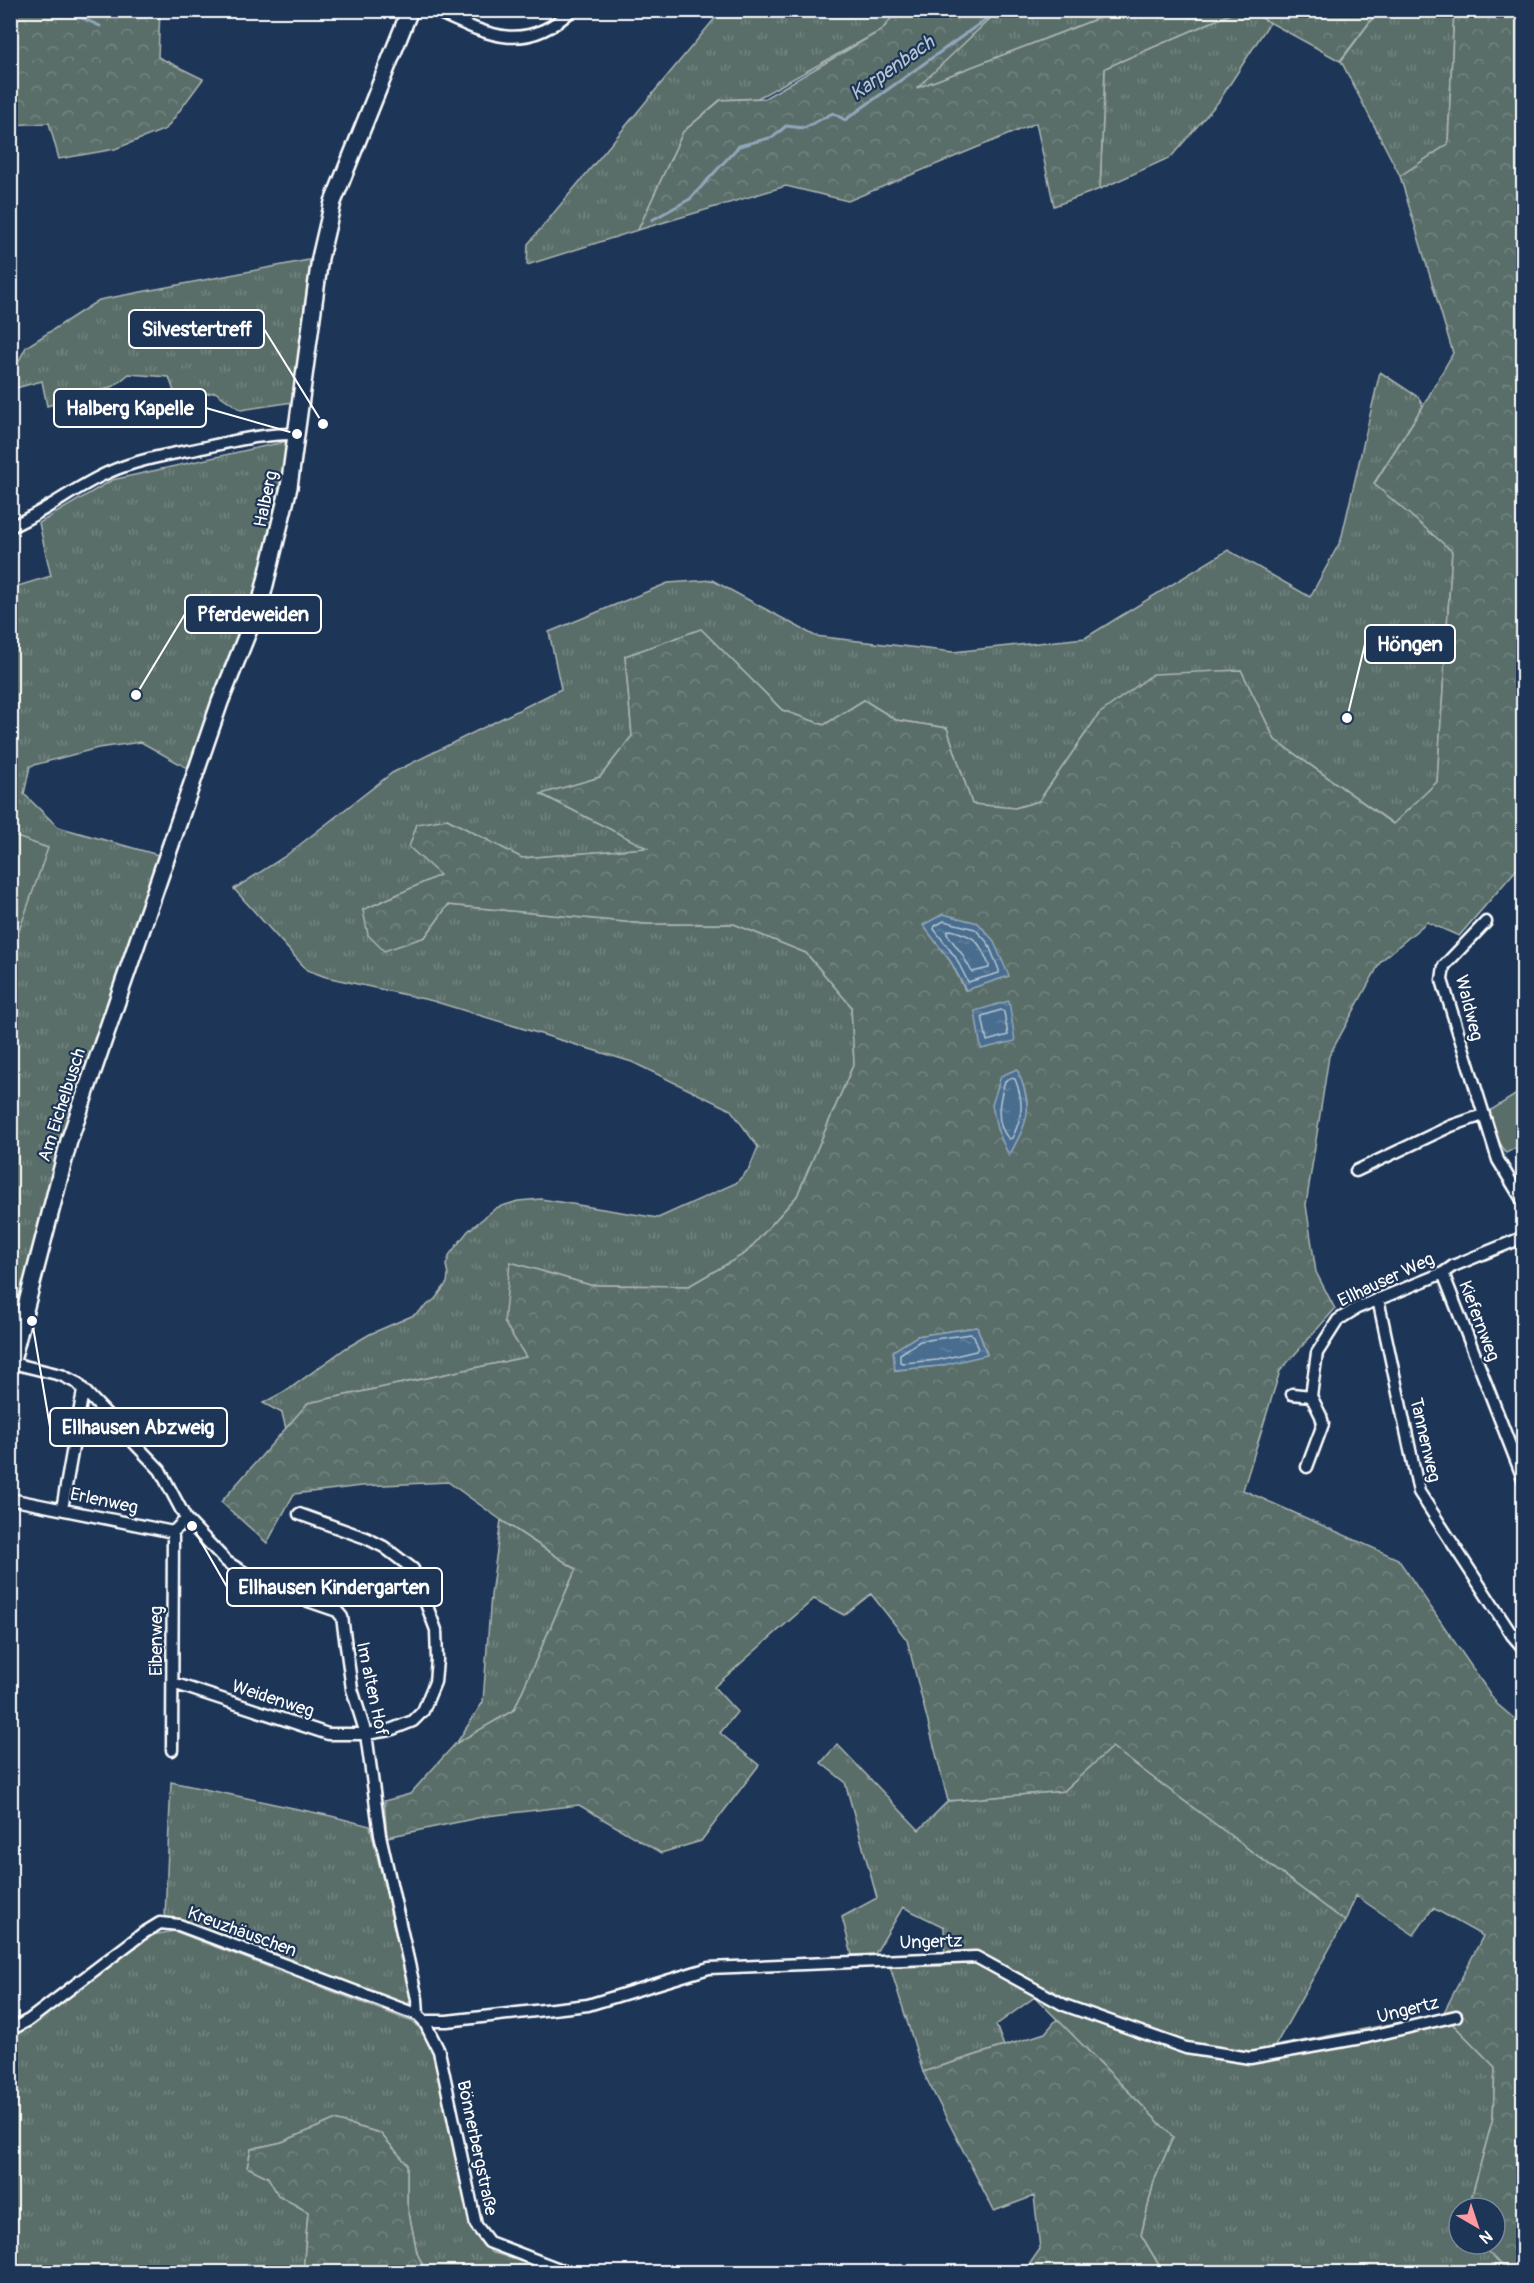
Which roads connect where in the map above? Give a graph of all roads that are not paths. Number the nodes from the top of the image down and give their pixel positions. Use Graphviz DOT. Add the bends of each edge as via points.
graph roads {
  1 [pos="410,10"];
  2 [pos="433,10"];
  3 [pos="572,10"];
  4 [pos="297,434"];
  5 [pos="10,527"];
  6 [pos="165,859"];
  7 [pos="1486,922"];
  8 [pos="1483,1115"];
  9 [pos="1356,1171"];
  10 [pos="1524,1203"];
  11 [pos="1524,1237"];
  12 [pos="1443,1273"];
  13 [pos="1378,1299"];
  14 [pos="11,1366"];
  15 [pos="83,1391"];
  16 [pos="1292,1394"];
  17 [pos="1311,1396"];
  18 [pos="1306,1467"];
  19 [pos="1524,1481"];
  20 [pos="10,1499"];
  21 [pos="62,1509"];
  22 [pos="299,1514"];
  23 [pos="186,1519"];
  24 [pos="173,1532"];
  25 [pos="1524,1633"];
  26 [pos="1512,1635"];
  27 [pos="1524,1649"];
  28 [pos="173,1683"];
  29 [pos="366,1734"];
  30 [pos="172,1750"];
  31 [pos="1456,2016"];
  32 [pos="421,2018"];
  33 [pos="10,2030"];
  34 [pos="567,2272"];
  1 -- 4 [label="street, Halberg" via="333,202 320,258"];
  2 -- 3 [label="street" via="496,36 517,38 545,30"];
  4 -- 5 [label="street" via="268,435 151,458 107,473"];
  4 -- 6 [label="street, Halberg" via="289,487 262,597"];
  6 -- 14 [label="street, Am Eichelbusch" via="69,1141"];
  7 -- 8 [label="street, Waldweg" via="1444,966 1442,980"];
  8 -- 9 [label="street"];
  8 -- 10 [label="street, Waldweg" via="1498,1160"];
  11 -- 12 [label="street, Ellhauser Weg"];
  12 -- 13 [label="street, Ellhauser Weg"];
  12 -- 19 [label="street, Kiefernweg"];
  13 -- 17 [label="street, Ellhauser Weg" via="1338,1320 1317,1353"];
  13 -- 26 [label="street, Tannenweg" via="1419,1492"];
  14 -- 15 [label="street, Im alten Hof" via="61,1375"];
  15 -- 21 [label="street"];
  15 -- 23 [label="street, Im alten Hof" via="160,1470"];
  16 -- 17 [label="street"];
  17 -- 18 [label="street" via="1323,1424"];
  20 -- 21 [label="street, Erlenweg"];
  21 -- 24 [label="street, Erlenweg"];
  22 -- 29 [label="street, Weidenweg" via="366,1538 413,1569 436,1630 435,1682 423,1711 413,1721"];
  23 -- 24 [label="street"];
  23 -- 29 [label="street, Im alten Hof" via="227,1562 248,1576 270,1588 337,1611 342,1617 352,1689"];
  24 -- 28 [label="street, Eibenweg"];
  25 -- 26 [label="street"];
  26 -- 27 [label="street, Tannenweg"];
  28 -- 29 [label="street, Weidenweg" via="328,1734"];
  28 -- 30 [label="street, Eibenweg"];
  29 -- 32 [label="street, Im alten Hof" via="380,1835"];
  31 -- 32 [label="street, Ungertz" via="1250,2058 1186,2048 1064,2005 976,1957 709,1968 588,2005 447,2021"];
  32 -- 33 [label="street, Kreuzhäuschen" via="179,1925 160,1923"];
  32 -- 34 [label="street, Bönnerbergstraße" via="439,2051 476,2226 489,2242"];
}
